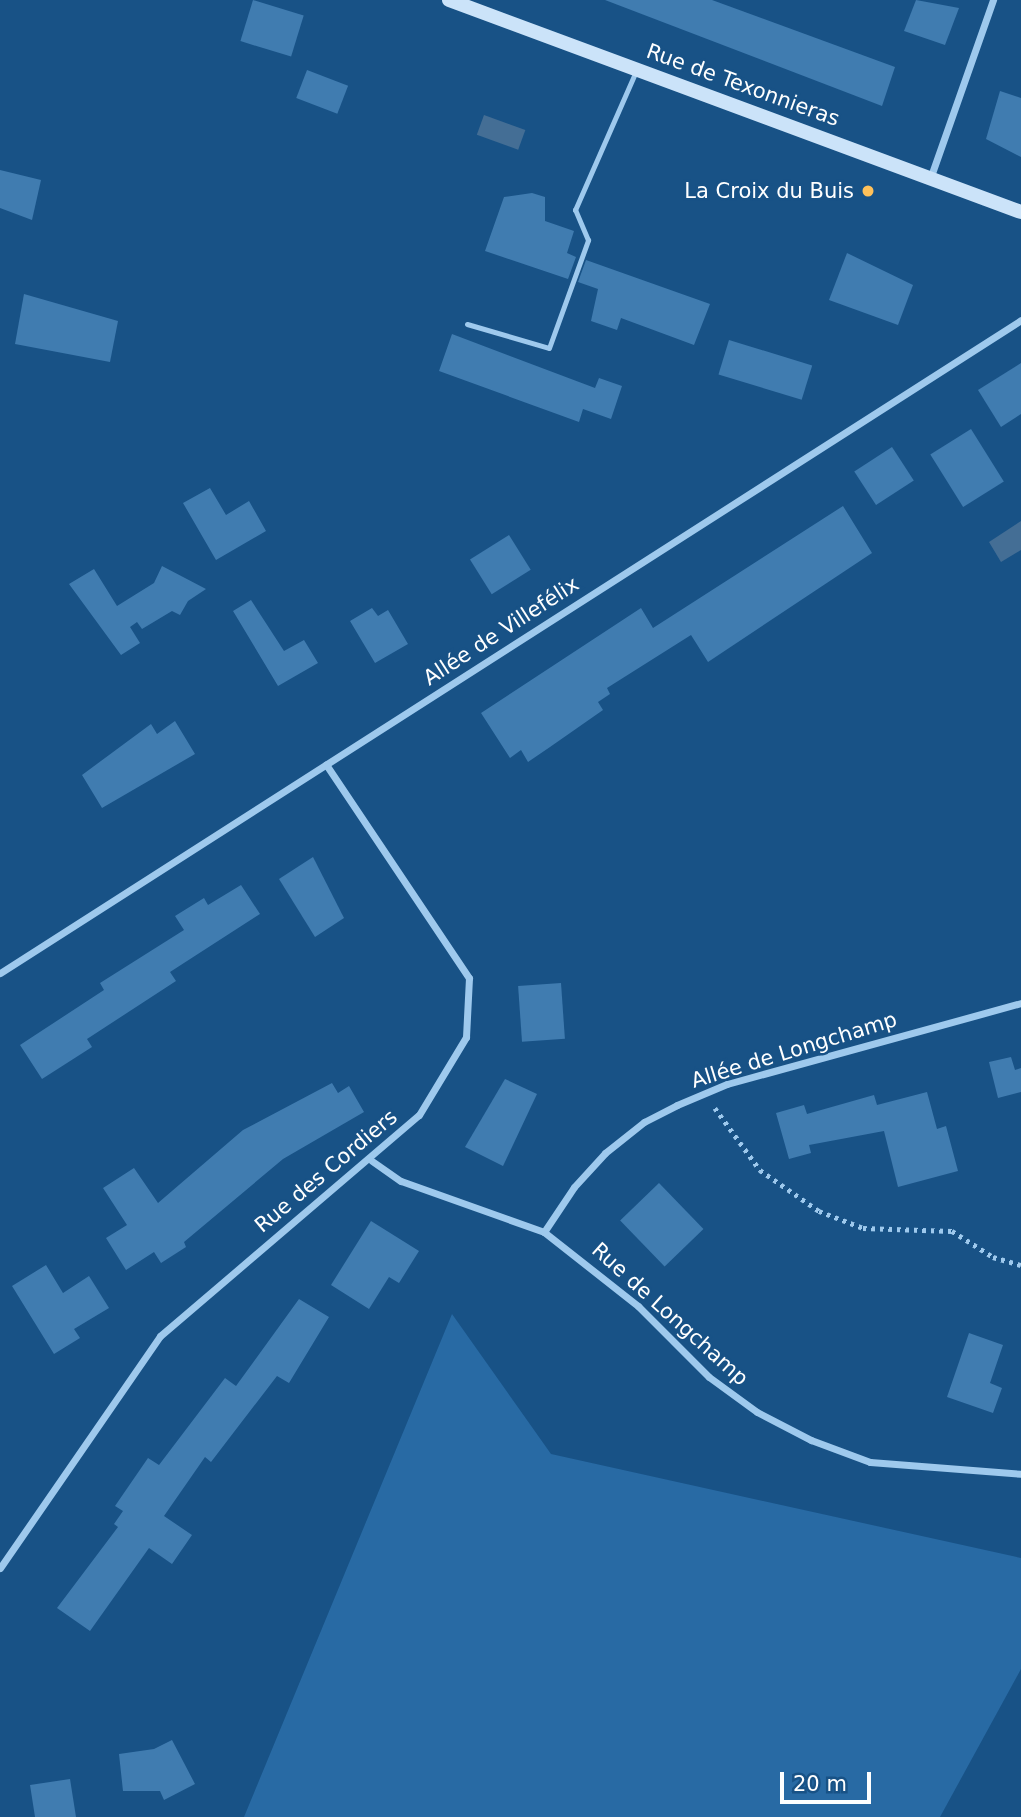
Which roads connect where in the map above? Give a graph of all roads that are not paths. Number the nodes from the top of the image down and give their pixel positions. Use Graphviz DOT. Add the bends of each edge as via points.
graph roads {
  1 [pos="449,0"];
  2 [pos="993,0"];
  3 [pos="638,69"];
  4 [pos="931,176"];
  5 [pos="1021,212"];
  6 [pos="1021,320"];
  7 [pos="467,324"];
  8 [pos="326,764"];
  9 [pos="0,973"];
  10 [pos="1021,1003"];
  11 [pos="372,1161"];
  12 [pos="544,1232"];
  13 [pos="1021,1474"];
  14 [pos="0,1568"];
  1 -- 3 [label="main road, Rue de Texonnieras"];
  2 -- 4 [label="street"];
  3 -- 4 [label="main road, Rue de Texonnieras"];
  3 -- 7 [label="lane" via="575,210 588,240 549,348"];
  4 -- 5 [label="main road, Rue de Texonnieras"];
  6 -- 8 [label="street, Allée de Villefélix"];
  8 -- 9 [label="street, Allée de Villefélix"];
  8 -- 11 [label="street, Rue des Cordiers" via="468,978 466,1037 419,1115"];
  10 -- 12 [label="street, Allée de Longchamp" via="705,1092 644,1122 605,1153"];
  11 -- 12 [label="street, Rue de Longchamp" via="401,1181"];
  11 -- 14 [label="street, Rue des Cordiers" via="322,1193 160,1336"];
  12 -- 13 [label="street, Rue de Longchamp" via="638,1306 709,1377 757,1412 811,1440 870,1462"];
}
